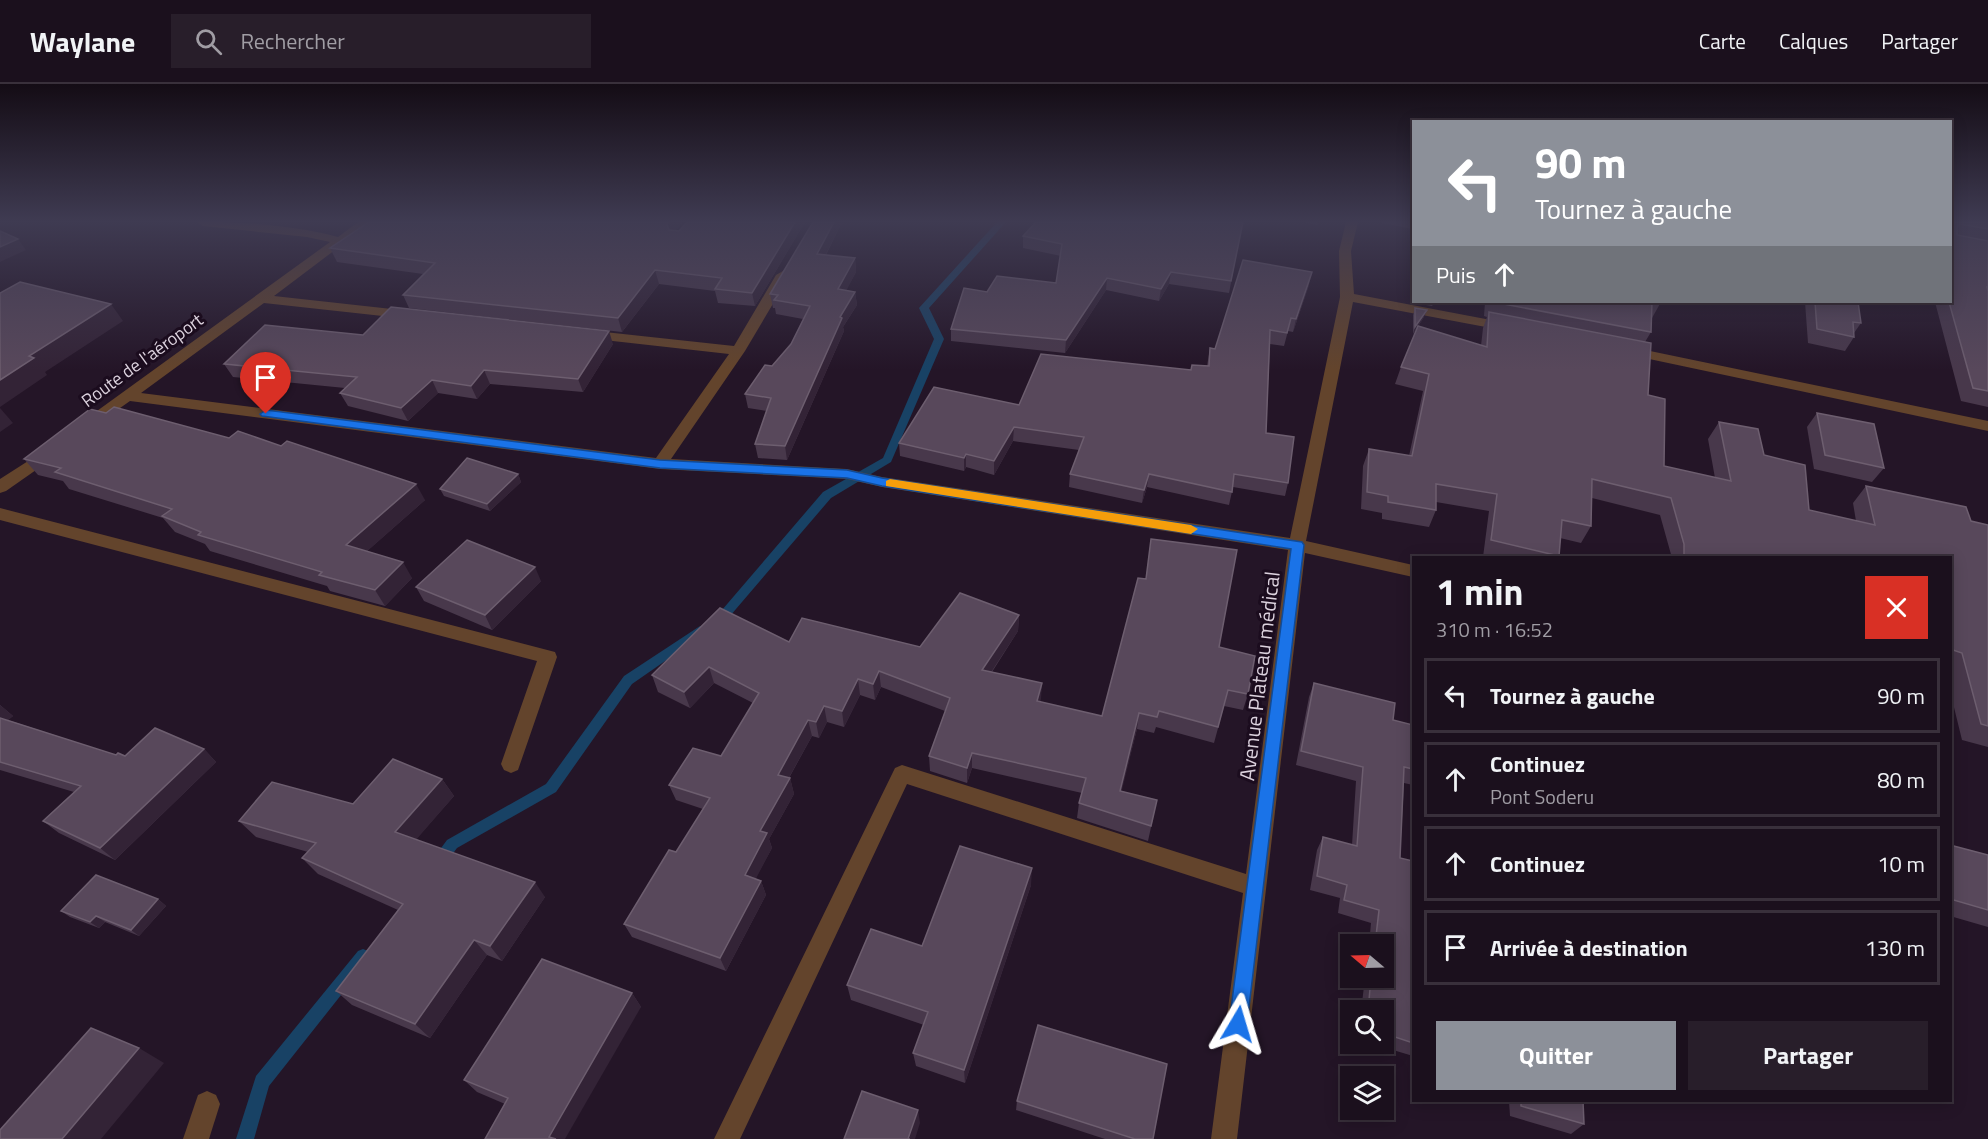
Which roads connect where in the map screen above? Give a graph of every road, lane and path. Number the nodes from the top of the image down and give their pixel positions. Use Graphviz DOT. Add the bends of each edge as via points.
graph roads {
  1 [pos="298,271"];
  2 [pos="786,271"];
  3 [pos="1346,271"];
  4 [pos="1347,297"];
  5 [pos="260,298"];
  6 [pos="423,316"];
  7 [pos="1518,329"];
  8 [pos="574,333"];
  9 [pos="1610,347"];
  10 [pos="738,351"];
  11 [pos="127,396"];
  12 [pos="1988,426"];
  13 [pos="660,464"];
  14 [pos="0,488"];
  15 [pos="0,514"];
  16 [pos="1298,545"];
  17 [pos="1412,571"];
  18 [pos="511,764"];
  19 [pos="1256,887"];
  20 [pos="207,1104"];
  21 [pos="196,1139"];
  22 [pos="727,1139"];
  23 [pos="1224,1139"];
  1 -- 5 [label="street, Route de l'aéroport"];
  2 -- 10 [label="street"];
  3 -- 4 [label="street, Avenue Plateau médical"];
  4 -- 7 [label="street"];
  4 -- 16 [label="street, Avenue Plateau médical"];
  5 -- 6 [label="street"];
  5 -- 11 [label="street, Route de l'aéroport"];
  8 -- 10 [label="street"];
  9 -- 12 [label="street"];
  10 -- 13 [label="street"];
  11 -- 13 [label="street"];
  11 -- 14 [label="street, Route de l'aéroport"];
  13 -- 16 [label="street" via="847,474"];
  15 -- 18 [label="street" via="548,657"];
  16 -- 17 [label="street"];
  16 -- 19 [label="street, Avenue Plateau médical"];
  19 -- 22 [label="street" via="902,774"];
  19 -- 23 [label="street, Avenue Plateau médical"];
  20 -- 21 [label="street"];
}
